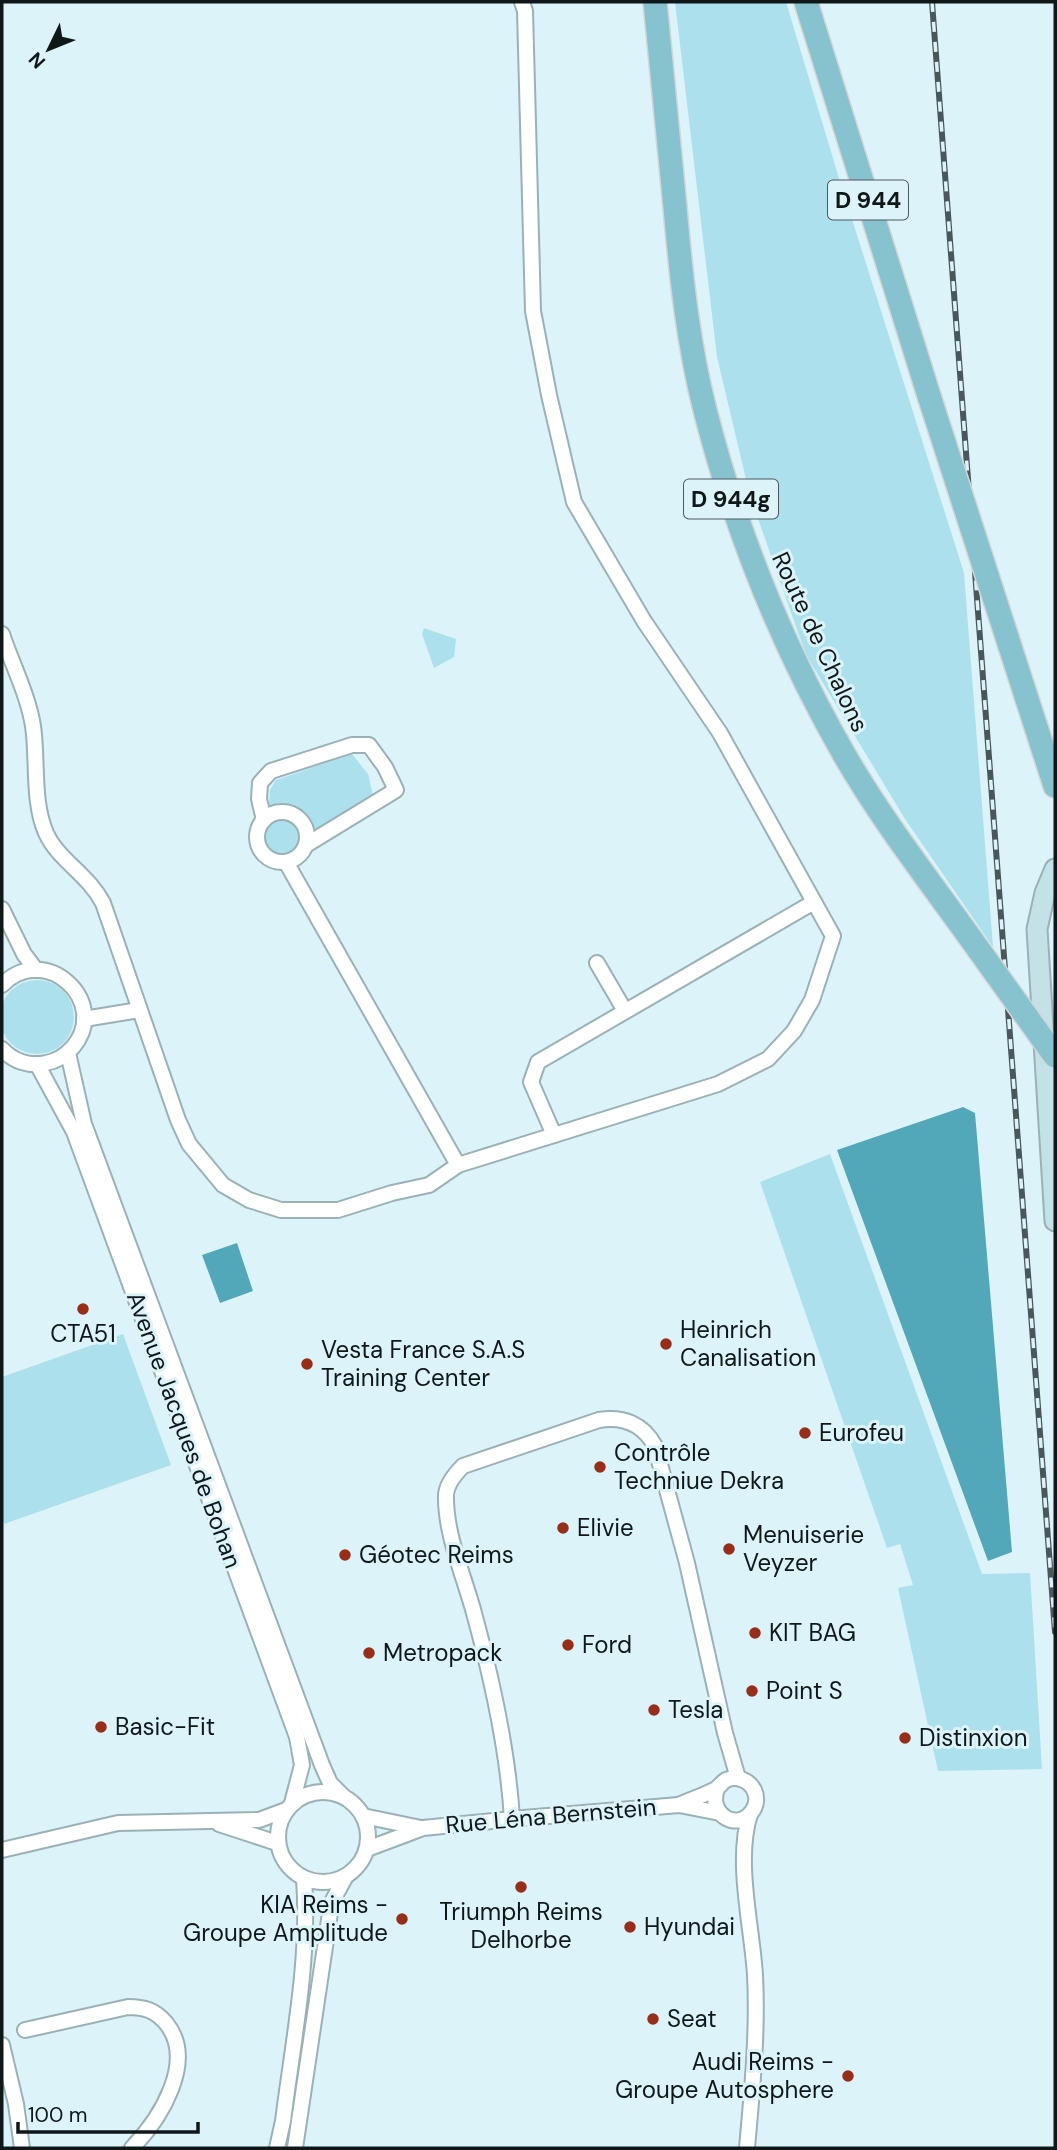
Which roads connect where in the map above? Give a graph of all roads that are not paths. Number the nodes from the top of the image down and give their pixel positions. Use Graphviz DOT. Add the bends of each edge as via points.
graph roads {
  1 [pos="522,2"];
  2 [pos="655,2"];
  3 [pos="806,2"];
  4 [pos="2,634"];
  5 [pos="1055,786"];
  6 [pos="264,820"];
  7 [pos="306,845"];
  8 [pos="286,862"];
  9 [pos="1055,869"];
  10 [pos="814,902"];
  11 [pos="2,909"];
  12 [pos="597,963"];
  13 [pos="36,970"];
  14 [pos="2,980"];
  15 [pos="139,1010"];
  16 [pos="625,1011"];
  17 [pos="84,1019"];
  18 [pos="2,1049"];
  19 [pos="68,1053"];
  20 [pos="1055,1056"];
  21 [pos="37,1064"];
  22 [pos="554,1135"];
  23 [pos="458,1166"];
  24 [pos="1055,1221"];
  25 [pos="738,1779"];
  26 [pos="717,1789"];
  27 [pos="343,1796"];
  28 [pos="679,1805"];
  29 [pos="289,1806"];
  30 [pos="720,1813"];
  31 [pos="750,1814"];
  32 [pos="363,1816"];
  33 [pos="512,1819"];
  34 [pos="211,1822"];
  35 [pos="423,1828"];
  36 [pos="277,1843"];
  37 [pos="2,1850"];
  38 [pos="367,1850"];
  39 [pos="346,1876"];
  40 [pos="304,1879"];
  41 [pos="24,2030"];
  42 [pos="2,2045"];
  43 [pos="22,2148"];
  44 [pos="132,2148"];
  45 [pos="277,2148"];
  46 [pos="295,2148"];
  47 [pos="747,2148"];
  1 -- 10 [label="street" via="533,311 574,502 644,621 720,733"];
  2 -- 20 [label="main road, Route de Chalons / D 944g, bridge" via="690,335 705,409 748,552 774,618 846,758"];
  3 -- 5 [label="main road, D 944, bridge"];
  4 -- 15 [label="street" via="30,714 45,830 58,852 96,890"];
  6 -- 7 [label="street" via="279,812 295,816 306,828"];
  6 -- 7 [label="street" via="260,783 271,771 352,744 369,745 396,790"];
  6 -- 8 [label="street" via="258,830 259,846 270,859"];
  7 -- 8 [label="street"];
  8 -- 23 [label="street"];
  9 -- 24 [label="street" via="1040,909 1037,955"];
  10 -- 16 [label="street"];
  10 -- 22 [label="street" via="834,936 813,1000 794,1031 768,1059 718,1084"];
  11 -- 13 [label="street"];
  12 -- 16 [label="street"];
  13 -- 14 [label="street"];
  13 -- 17 [label="street" via="61,976 71,984"];
  15 -- 17 [label="street"];
  15 -- 23 [label="street" via="189,1144 223,1185 249,1200 281,1210 338,1210 429,1185"];
  16 -- 22 [label="street" via="538,1062 531,1082"];
  17 -- 19 [label="street"];
  18 -- 21 [label="street" via="14,1059"];
  19 -- 21 [label="street"];
  19 -- 27 [label="street, Avenue Jacques de Bohan" via="84,1124 330,1783"];
  21 -- 29 [label="street, Avenue Jacques de Bohan" via="74,1132 297,1737 302,1765"];
  22 -- 23 [label="street"];
  25 -- 26 [label="street" via="727,1780"];
  25 -- 31 [label="street" via="755,1793"];
  25 -- 33 [label="street" via="655,1446 632,1422 599,1420 463,1466 445,1494 448,1522 497,1710"];
  26 -- 28 [label="street, Rue Léna Bernstein"];
  26 -- 30 [label="street" via="714,1801"];
  27 -- 29 [label="street" via="316,1791"];
  27 -- 32 [label="street"];
  28 -- 30 [label="street, Rue Léna Bernstein"];
  28 -- 33 [label="street, Rue Léna Bernstein"];
  29 -- 34 [label="street" via="259,1820"];
  29 -- 36 [label="street"];
  30 -- 31 [label="street" via="738,1820"];
  31 -- 47 [label="street" via="744,1855 755,1977 755,2067"];
  32 -- 35 [label="street"];
  32 -- 38 [label="street"];
  33 -- 35 [label="street, Rue Léna Bernstein"];
  34 -- 36 [label="street"];
  34 -- 37 [label="street" via="118,1824"];
  35 -- 38 [label="street"];
  36 -- 40 [label="street" via="282,1858"];
  38 -- 39 [label="street"];
  39 -- 40 [label="street" via="333,1881"];
  39 -- 46 [label="street" via="330,1913"];
  40 -- 45 [label="street" via="304,1954"];
  41 -- 44 [label="street" via="128,2007 153,2010 163,2020 179,2051 175,2077 160,2109"];
  42 -- 43 [label="street"];
}
